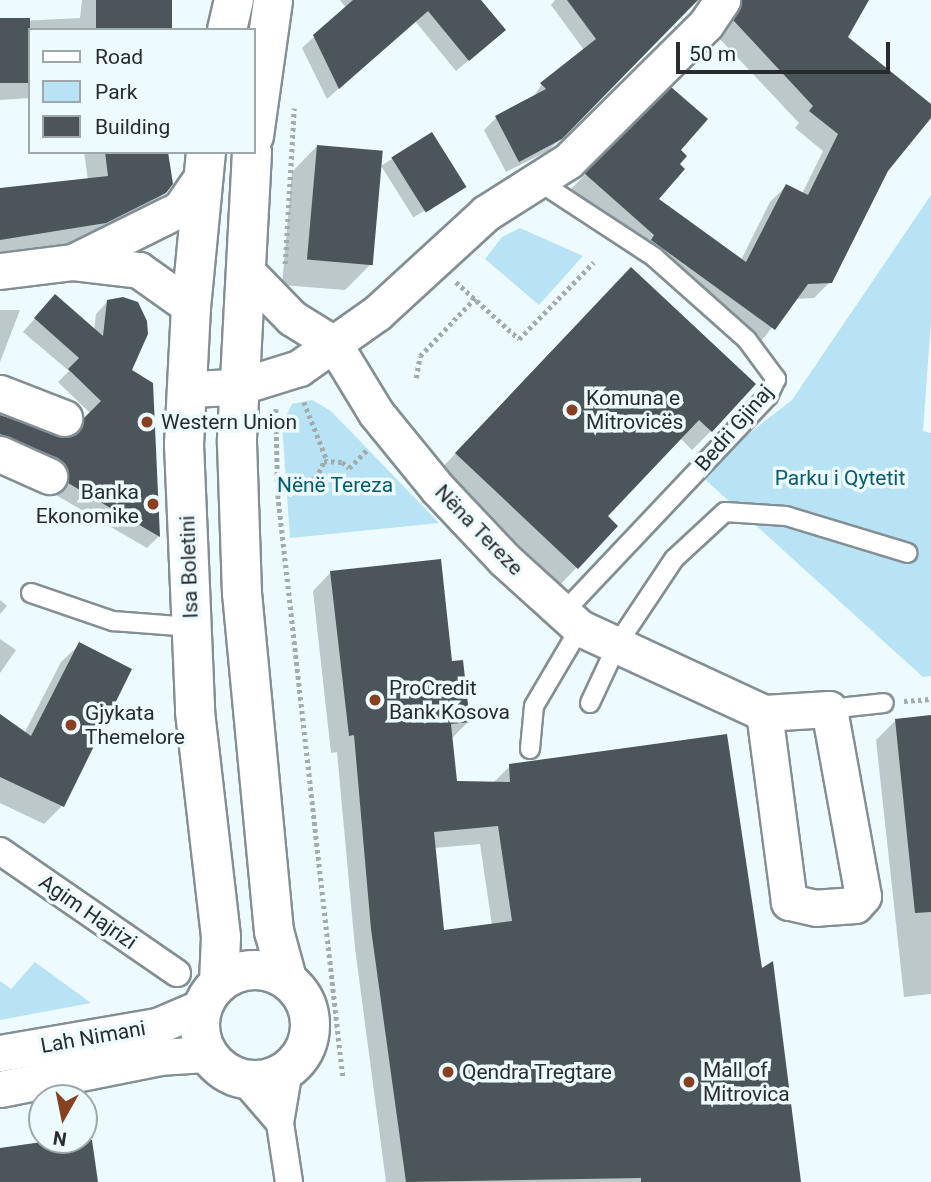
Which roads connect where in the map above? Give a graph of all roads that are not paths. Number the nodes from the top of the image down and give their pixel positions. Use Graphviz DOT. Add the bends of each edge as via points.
graph roads {
  1 [pos="234,0"];
  2 [pos="273,0"];
  3 [pos="722,0"];
  4 [pos="227,28"];
  5 [pos="256,122"];
  6 [pos="252,154"];
  7 [pos="203,177"];
  8 [pos="538,181"];
  9 [pos="247,208"];
  10 [pos="73,262"];
  11 [pos="245,270"];
  12 [pos="0,271"];
  13 [pos="191,307"];
  14 [pos="334,344"];
  15 [pos="238,387"];
  16 [pos="186,389"];
  17 [pos="0,393"];
  18 [pos="64,418"];
  19 [pos="0,454"];
  20 [pos="49,476"];
  21 [pos="908,553"];
  22 [pos="31,593"];
  23 [pos="572,620"];
  24 [pos="191,627"];
  25 [pos="618,643"];
  26 [pos="590,702"];
  27 [pos="884,703"];
  28 [pos="829,709"];
  29 [pos="764,713"];
  30 [pos="530,749"];
  31 [pos="0,851"];
  32 [pos="177,973"];
  33 [pos="287,979"];
  34 [pos="202,1002"];
  35 [pos="0,1053"];
  36 [pos="207,1054"];
  37 [pos="289,1069"];
  38 [pos="242,1079"];
  39 [pos="0,1089"];
  40 [pos="279,1123"];
  41 [pos="289,1182"];
  1 -- 4 [label="street"];
  2 -- 5 [label="street"];
  3 -- 8 [label="street" via="706,24 635,97 568,161"];
  6 -- 9 [label="street"];
  7 -- 9 [label="street"];
  7 -- 10 [label="street" via="180,209"];
  7 -- 13 [label="street, Isa Boletini"];
  8 -- 14 [label="street" via="486,213 377,313"];
  8 -- 23 [label="lane, Bedri Gjinaj" via="654,257 747,340 776,379 768,396"];
  9 -- 11 [label="street"];
  10 -- 12 [label="street"];
  10 -- 13 [label="street" via="139,270"];
  11 -- 14 [label="street" via="282,308"];
  11 -- 15 [label="street"];
  13 -- 16 [label="street, Isa Boletini"];
  14 -- 15 [label="street" via="299,368"];
  14 -- 23 [label="street, Nëna Tereze" via="376,412 438,489 505,560"];
  15 -- 16 [label="street"];
  15 -- 33 [label="street" via="242,593 274,931"];
  16 -- 24 [label="street, Isa Boletini"];
  17 -- 18 [label="street"];
  19 -- 20 [label="street"];
  21 -- 25 [label="lane" via="786,516 725,512 674,559"];
  22 -- 24 [label="lane" via="113,621"];
  23 -- 25 [label="street, Nëna Tereze"];
  23 -- 30 [label="lane" via="534,706"];
  24 -- 34 [label="street, Isa Boletini" via="195,712 221,937"];
  25 -- 26 [label="lane"];
  25 -- 29 [label="street, Nëna Tereze"];
  27 -- 28 [label="lane"];
  28 -- 29 [label="street, Nëna Tereze"];
  28 -- 29 [label="street" via="863,896 855,905 841,908 789,902"];
  31 -- 32 [label="street, Agim Hajrizi"];
  33 -- 34 [label="street" via="253,969"];
  33 -- 37 [label="street" via="303,999 310,1023 305,1048"];
  34 -- 35 [label="street, Lah Nimani" via="123,1034"];
  34 -- 36 [label="street" via="199,1031"];
  36 -- 38 [label="street" via="222,1070"];
  36 -- 39 [label="street, Lah Nimani" via="160,1057"];
  37 -- 38 [label="street" via="258,1080"];
  37 -- 40 [label="street"];
  38 -- 40 [label="street"];
  40 -- 41 [label="street"];
}
